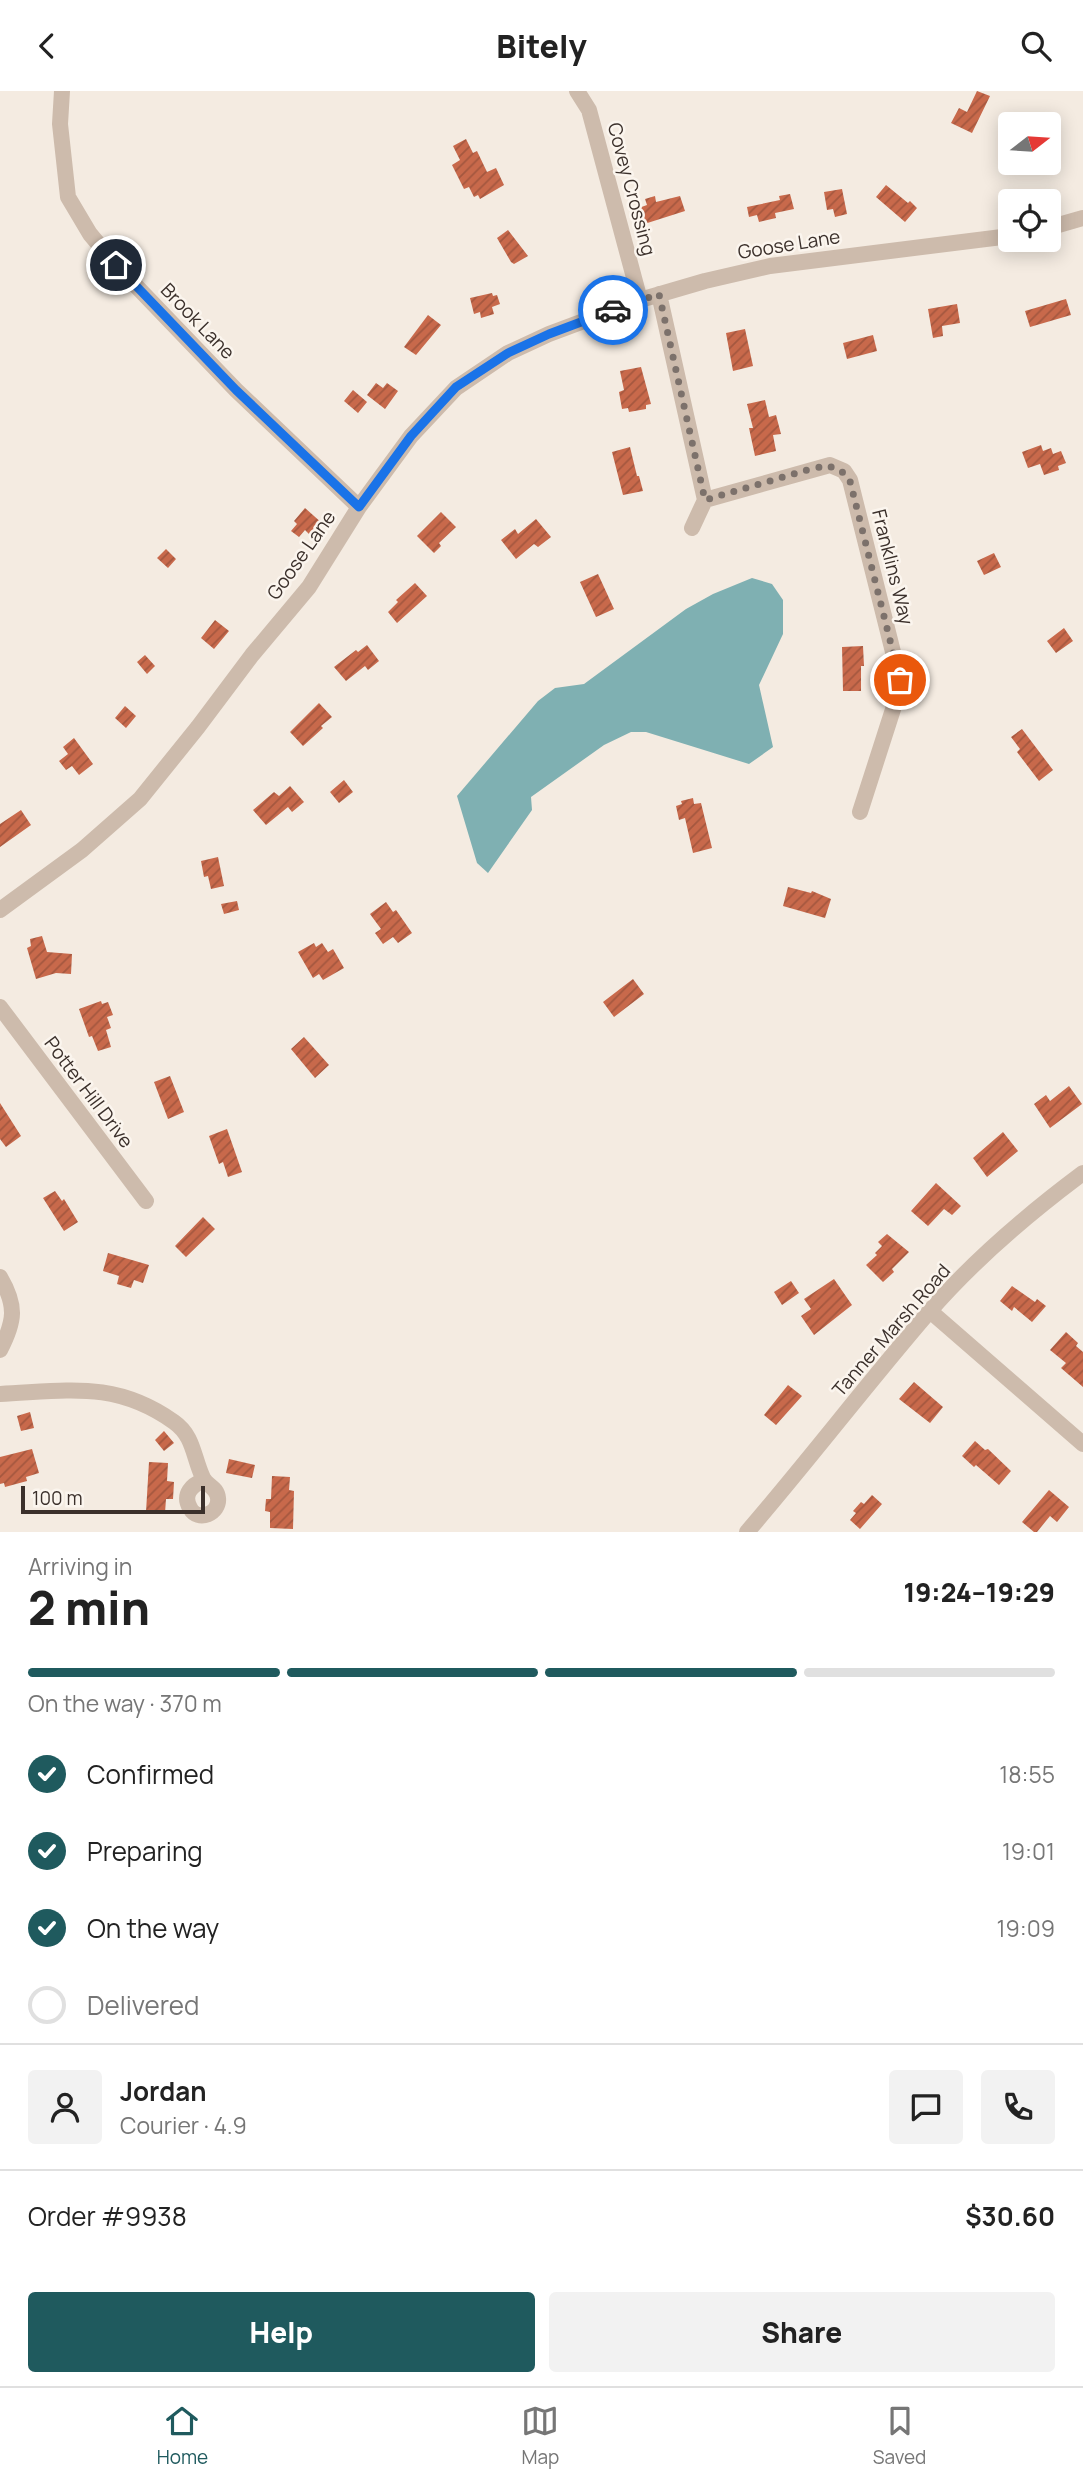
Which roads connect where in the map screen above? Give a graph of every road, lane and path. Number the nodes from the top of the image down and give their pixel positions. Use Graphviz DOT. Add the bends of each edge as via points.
graph roads {
  1 [pos="62,91"];
  2 [pos="577,91"];
  3 [pos="1083,218"];
  4 [pos="1061,224"];
  5 [pos="998,238"];
  6 [pos="659,294"];
  7 [pos="640,300"];
  8 [pos="705,500"];
  9 [pos="359,507"];
  10 [pos="692,528"];
  11 [pos="860,812"];
  12 [pos="0,910"];
  13 [pos="0,1007"];
  14 [pos="1083,1173"];
  15 [pos="146,1201"];
  16 [pos="0,1277"];
  17 [pos="930,1311"];
  18 [pos="0,1350"];
  19 [pos="0,1394"];
  20 [pos="1083,1444"];
  21 [pos="204,1481"];
  22 [pos="747,1532"];
  1 -- 9 [label="street, Brook Lane" via="60,124 68,197 90,234 236,390"];
  2 -- 7 [label="street, Covey Crossing" via="589,110"];
  3 -- 4 [label="street"];
  5 -- 6 [label="street, Goose Lane" via="770,267"];
  6 -- 7 [label="street, Goose Lane"];
  6 -- 8 [label="street"];
  7 -- 9 [label="street, Goose Lane" via="508,353 456,387 411,436"];
  8 -- 10 [label="street"];
  8 -- 11 [label="street, Franklins Way" via="830,465 844,471 850,481 900,680"];
  9 -- 12 [label="street, Goose Lane" via="309,587 139,799 82,850"];
  13 -- 15 [label="street, Potter Hill Drive"];
  14 -- 17 [label="street, Tanner Marsh Road" via="1045,1201"];
  16 -- 18 [label="street" via="13,1314 12,1329"];
  17 -- 20 [label="street"];
  17 -- 22 [label="street, Tanner Marsh Road"];
  19 -- 21 [label="street" via="95,1390 126,1397 183,1430"];
}
